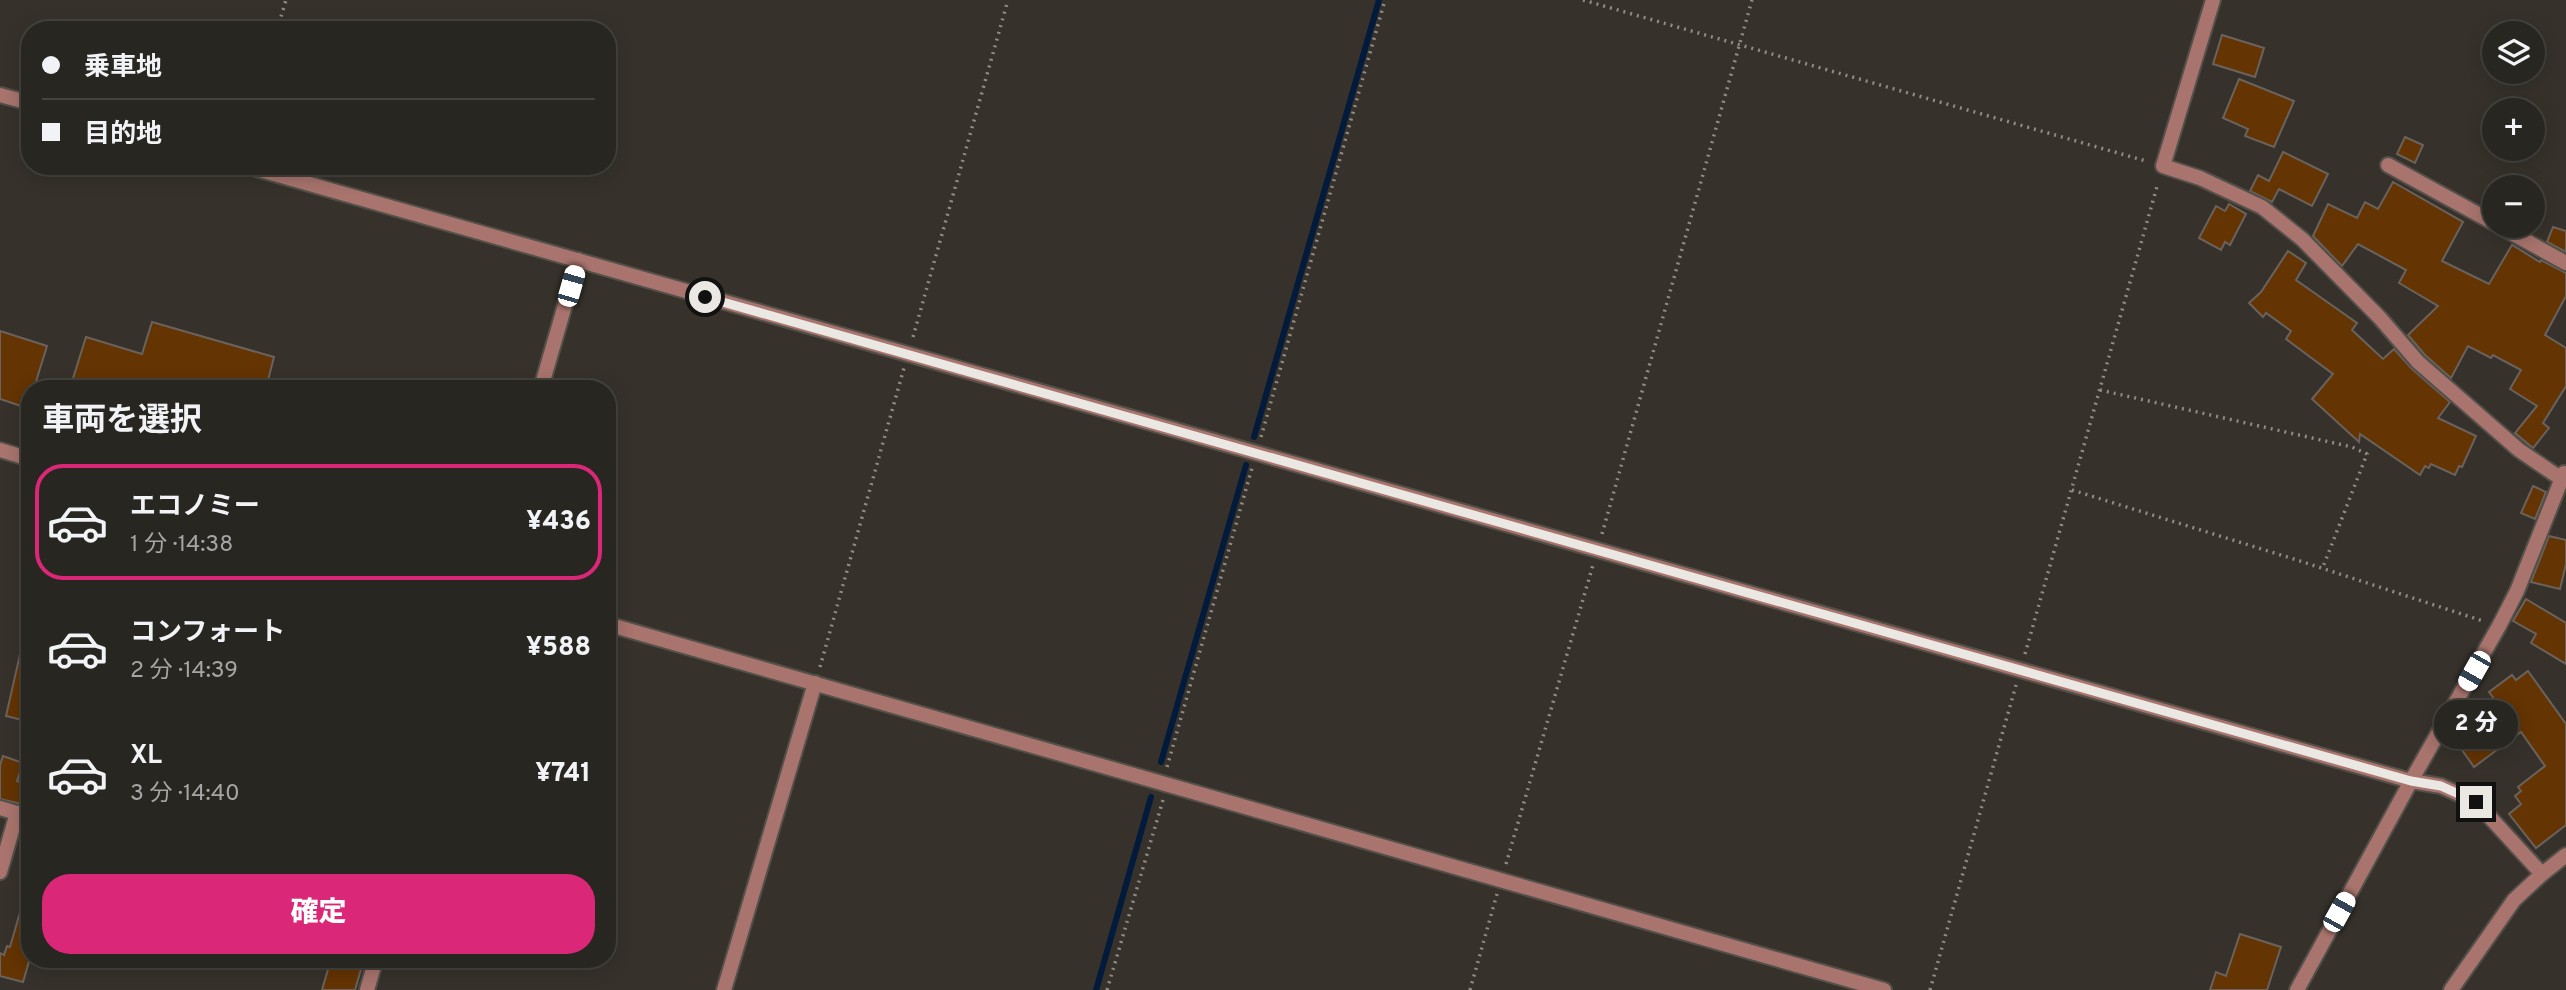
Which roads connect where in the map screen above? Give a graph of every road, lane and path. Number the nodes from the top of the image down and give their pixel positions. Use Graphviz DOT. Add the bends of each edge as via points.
graph roads {
  1 [pos="286,0"];
  2 [pos="1385,0"];
  3 [pos="1583,0"];
  4 [pos="1752,0"];
  5 [pos="2213,0"];
  6 [pos="280,21"];
  7 [pos="1739,46"];
  8 [pos="0,95"];
  9 [pos="21,101"];
  10 [pos="2388,165"];
  11 [pos="2163,166"];
  12 [pos="278,175"];
  13 [pos="2482,216"];
  14 [pos="2521,238"];
  15 [pos="578,260"];
  16 [pos="2566,263"];
  17 [pos="543,380"];
  18 [pos="2100,390"];
  19 [pos="0,450"];
  20 [pos="1256,453"];
  21 [pos="21,456"];
  22 [pos="2564,476"];
  23 [pos="2072,490"];
  24 [pos="1597,551"];
  25 [pos="2323,568"];
  26 [pos="2499,626"];
  27 [pos="616,627"];
  28 [pos="2020,671"];
  29 [pos="815,683"];
  30 [pos="2411,781"];
  31 [pos="1165,783"];
  32 [pos="0,808"];
  33 [pos="21,814"];
  34 [pos="21,820"];
  35 [pos="2566,855"];
  36 [pos="0,872"];
  37 [pos="2542,874"];
  38 [pos="1502,880"];
  39 [pos="373,968"];
  40 [pos="367,990"];
  41 [pos="724,990"];
  42 [pos="1107,990"];
  43 [pos="1470,990"];
  44 [pos="1884,990"];
  45 [pos="1930,990"];
  46 [pos="2297,990"];
  47 [pos="2451,990"];
  1 -- 6 [label="path"];
  2 -- 20 [label="path"];
  3 -- 7 [label="path"];
  4 -- 7 [label="path"];
  5 -- 11 [label="street"];
  7 -- 11 [label="path"];
  7 -- 24 [label="path"];
  8 -- 9 [label="street"];
  10 -- 13 [label="street"];
  11 -- 18 [label="path"];
  11 -- 22 [label="street" via="2262,207 2302,239 2418,362 2519,450"];
  12 -- 15 [label="street"];
  14 -- 16 [label="street"];
  15 -- 17 [label="street"];
  15 -- 20 [label="street"];
  18 -- 23 [label="path"];
  18 -- 25 [label="path" via="2367,454"];
  19 -- 21 [label="street"];
  20 -- 24 [label="street"];
  20 -- 31 [label="path"];
  22 -- 26 [label="street"];
  23 -- 25 [label="path"];
  23 -- 28 [label="path"];
  24 -- 28 [label="street"];
  24 -- 38 [label="path"];
  25 -- 26 [label="path"];
  26 -- 30 [label="street"];
  27 -- 29 [label="street"];
  28 -- 30 [label="street"];
  28 -- 45 [label="path"];
  29 -- 31 [label="street"];
  29 -- 41 [label="street"];
  30 -- 37 [label="street" via="2441,786 2476,802"];
  30 -- 46 [label="street"];
  31 -- 38 [label="street"];
  31 -- 42 [label="path"];
  32 -- 33 [label="street"];
  34 -- 36 [label="street"];
  35 -- 37 [label="street"];
  37 -- 47 [label="street" via="2514,900"];
  38 -- 43 [label="path"];
  38 -- 44 [label="street"];
  39 -- 40 [label="street"];
}
